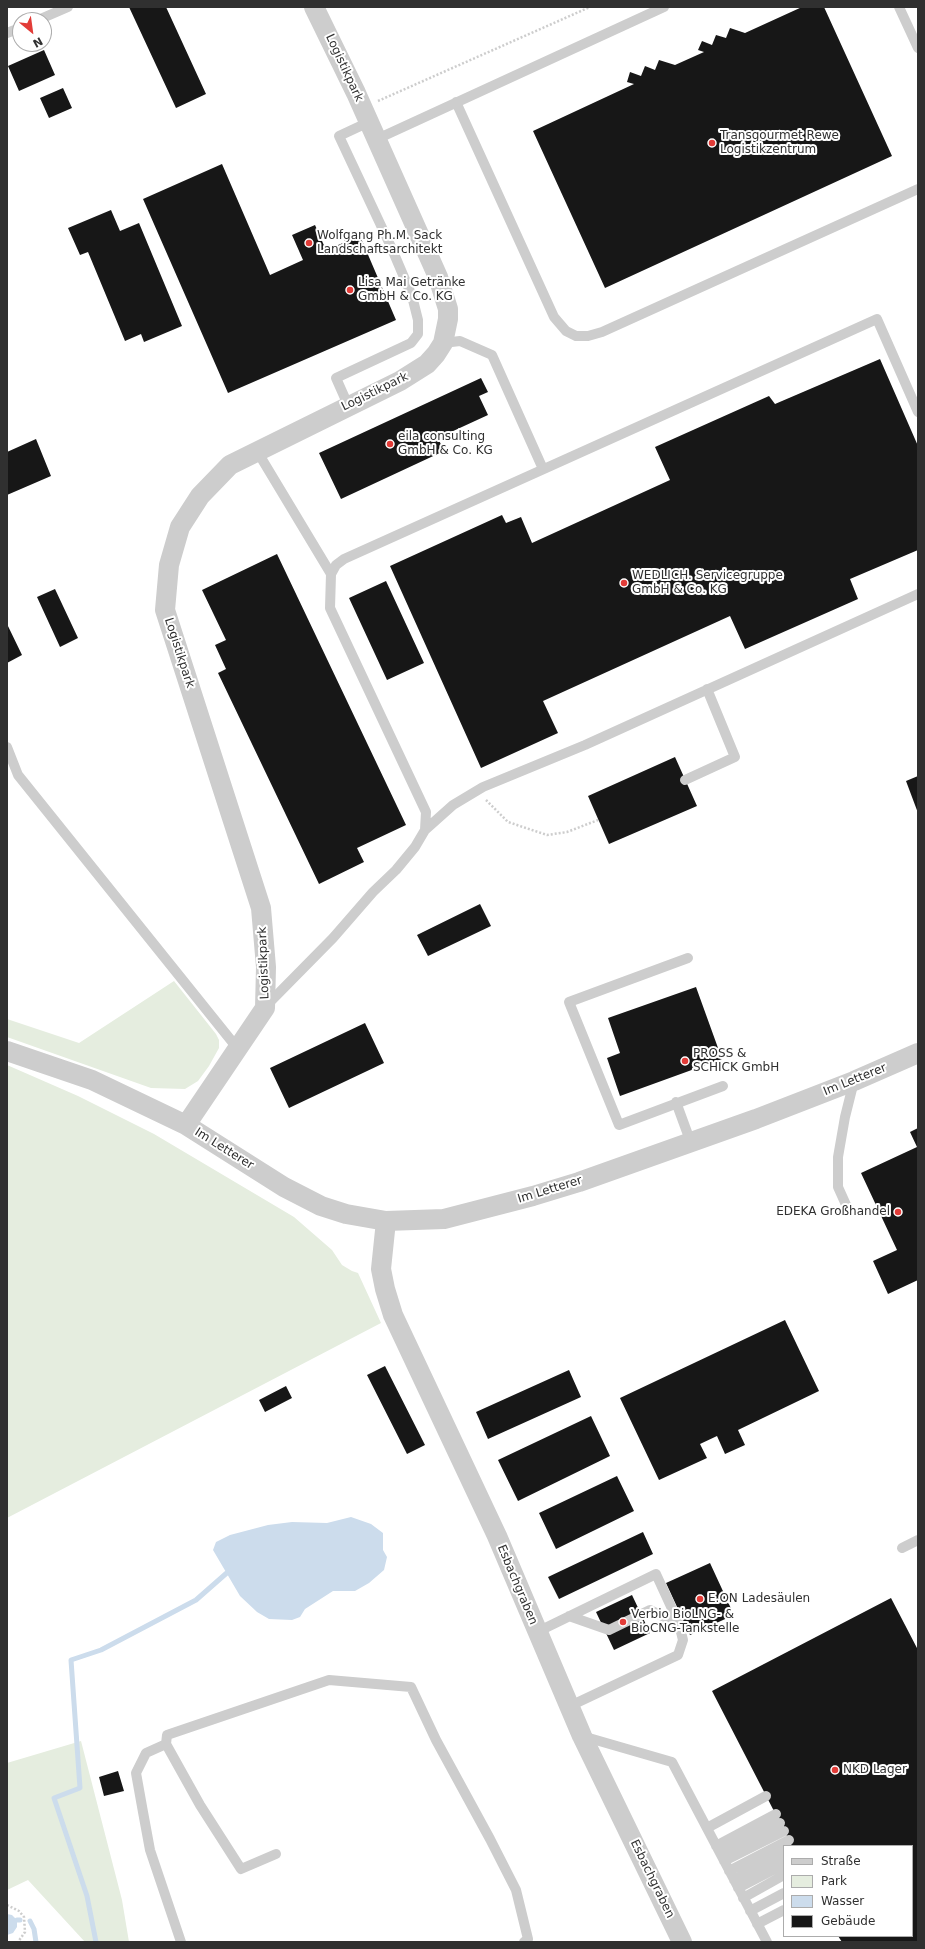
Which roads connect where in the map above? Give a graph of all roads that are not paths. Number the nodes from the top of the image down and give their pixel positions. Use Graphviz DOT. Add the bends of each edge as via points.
graph roads {
  1 [pos="68,7"];
  2 [pos="314,7"];
  3 [pos="664,7"];
  4 [pos="899,7"];
  5 [pos="52,14"];
  6 [pos="918,48"];
  7 [pos="456,102"];
  8 [pos="370,123"];
  9 [pos="918,189"];
  10 [pos="443,343"];
  11 [pos="348,406"];
  12 [pos="918,412"];
  13 [pos="257,451"];
  14 [pos="543,469"];
  15 [pos="331,574"];
  16 [pos="918,594"];
  17 [pos="707,689"];
  18 [pos="7,747"];
  19 [pos="685,780"];
  20 [pos="424,830"];
  21 [pos="688,958"];
  22 [pos="265,1008"];
  23 [pos="238,1049"];
  24 [pos="7,1051"];
  25 [pos="918,1053"];
  26 [pos="854,1081"];
  27 [pos="723,1086"];
  28 [pos="676,1102"];
  29 [pos="186,1125"];
  30 [pos="691,1142"];
  31 [pos="847,1207"];
  32 [pos="386,1220"];
  33 [pos="918,1540"];
  34 [pos="902,1548"];
  35 [pos="569,1616"];
  36 [pos="679,1624"];
  37 [pos="537,1632"];
  38 [pos="570,1706"];
  39 [pos="582,1736"];
  40 [pos="166,1744"];
  41 [pos="766,1796"];
  42 [pos="782,1827"];
  43 [pos="707,1828"];
  44 [pos="276,1854"];
  45 [pos="720,1854"];
  46 [pos="783,1854"];
  47 [pos="783,1864"];
  48 [pos="729,1871"];
  49 [pos="783,1876"];
  50 [pos="736,1884"];
  51 [pos="783,1894"];
  52 [pos="744,1898"];
  53 [pos="750,1911"];
  54 [pos="783,1911"];
  55 [pos="757,1924"];
  56 [pos="181,1942"];
  57 [pos="524,1942"];
  58 [pos="682,1942"];
  59 [pos="767,1942"];
  1 -- 5 [label="lane"];
  2 -- 8 [label="street, Logistikpark"];
  3 -- 7 [label="lane"];
  4 -- 6 [label="lane"];
  7 -- 8 [label="lane"];
  7 -- 9 [label="lane" via="554,317 566,331 576,336 602,332"];
  8 -- 10 [label="street, Logistikpark" via="444,293 448,319"];
  8 -- 11 [label="lane" via="339,136 412,296 418,320 418,334 411,342 336,378"];
  10 -- 11 [label="street, Logistikpark" via="427,364 410,376"];
  10 -- 14 [label="lane" via="460,341 492,355"];
  11 -- 13 [label="street, Logistikpark"];
  12 -- 14 [label="lane" via="877,319"];
  13 -- 15 [label="lane"];
  13 -- 22 [label="street, Logistikpark" via="230,465 200,496 180,527 169,565 165,610 261,908 266,967"];
  14 -- 15 [label="lane" via="344,559 336,565"];
  15 -- 20 [label="lane" via="330,608 426,812"];
  16 -- 17 [label="lane"];
  17 -- 19 [label="lane" via="734,757"];
  17 -- 20 [label="lane" via="476,792 453,806"];
  18 -- 23 [label="lane" via="18,775"];
  20 -- 22 [label="lane" via="415,847 396,870"];
  21 -- 28 [label="lane" via="569,1002 619,1125"];
  22 -- 23 [label="street, Logistikpark"];
  23 -- 29 [label="street, Logistikpark"];
  24 -- 29 [label="street" via="92,1080"];
  25 -- 26 [label="street, Im Letterer"];
  26 -- 30 [label="street, Im Letterer"];
  26 -- 31 [label="lane" via="838,1157 838,1187"];
  27 -- 28 [label="lane"];
  28 -- 30 [label="lane"];
  29 -- 32 [label="street, Im Letterer" via="284,1187 321,1206 346,1214"];
  30 -- 32 [label="street, Im Letterer" via="586,1179 489,1208 444,1219"];
  32 -- 37 [label="street, Esbachgraben" via="381,1269 393,1315 497,1536"];
  33 -- 34 [label="lane"];
  35 -- 36 [label="lane" via="609,1630 650,1610"];
  35 -- 36 [label="lane" via="656,1574"];
  35 -- 37 [label="lane"];
  36 -- 38 [label="lane" via="683,1640 678,1655"];
  37 -- 38 [label="street, Esbachgraben"];
  38 -- 39 [label="street, Esbachgraben"];
  39 -- 43 [label="lane" via="672,1762"];
  39 -- 58 [label="street, Esbachgraben"];
  40 -- 44 [label="lane" via="200,1805 241,1868"];
  40 -- 56 [label="lane" via="146,1753 136,1773 150,1850"];
  40 -- 57 [label="lane" via="167,1735 329,1680 411,1687 436,1740 516,1890 528,1939"];
  41 -- 43 [label="lane"];
  42 -- 45 [label="lane"];
  42 -- 45 [label="lane"];
  42 -- 48 [label="lane"];
  43 -- 45 [label="lane"];
  45 -- 48 [label="lane"];
  46 -- 50 [label="lane"];
  47 -- 50 [label="lane"];
  48 -- 50 [label="lane"];
  49 -- 52 [label="lane"];
  50 -- 52 [label="lane"];
  51 -- 53 [label="lane"];
  52 -- 53 [label="lane"];
  53 -- 55 [label="lane"];
  54 -- 55 [label="lane"];
  55 -- 59 [label="lane"];
}
